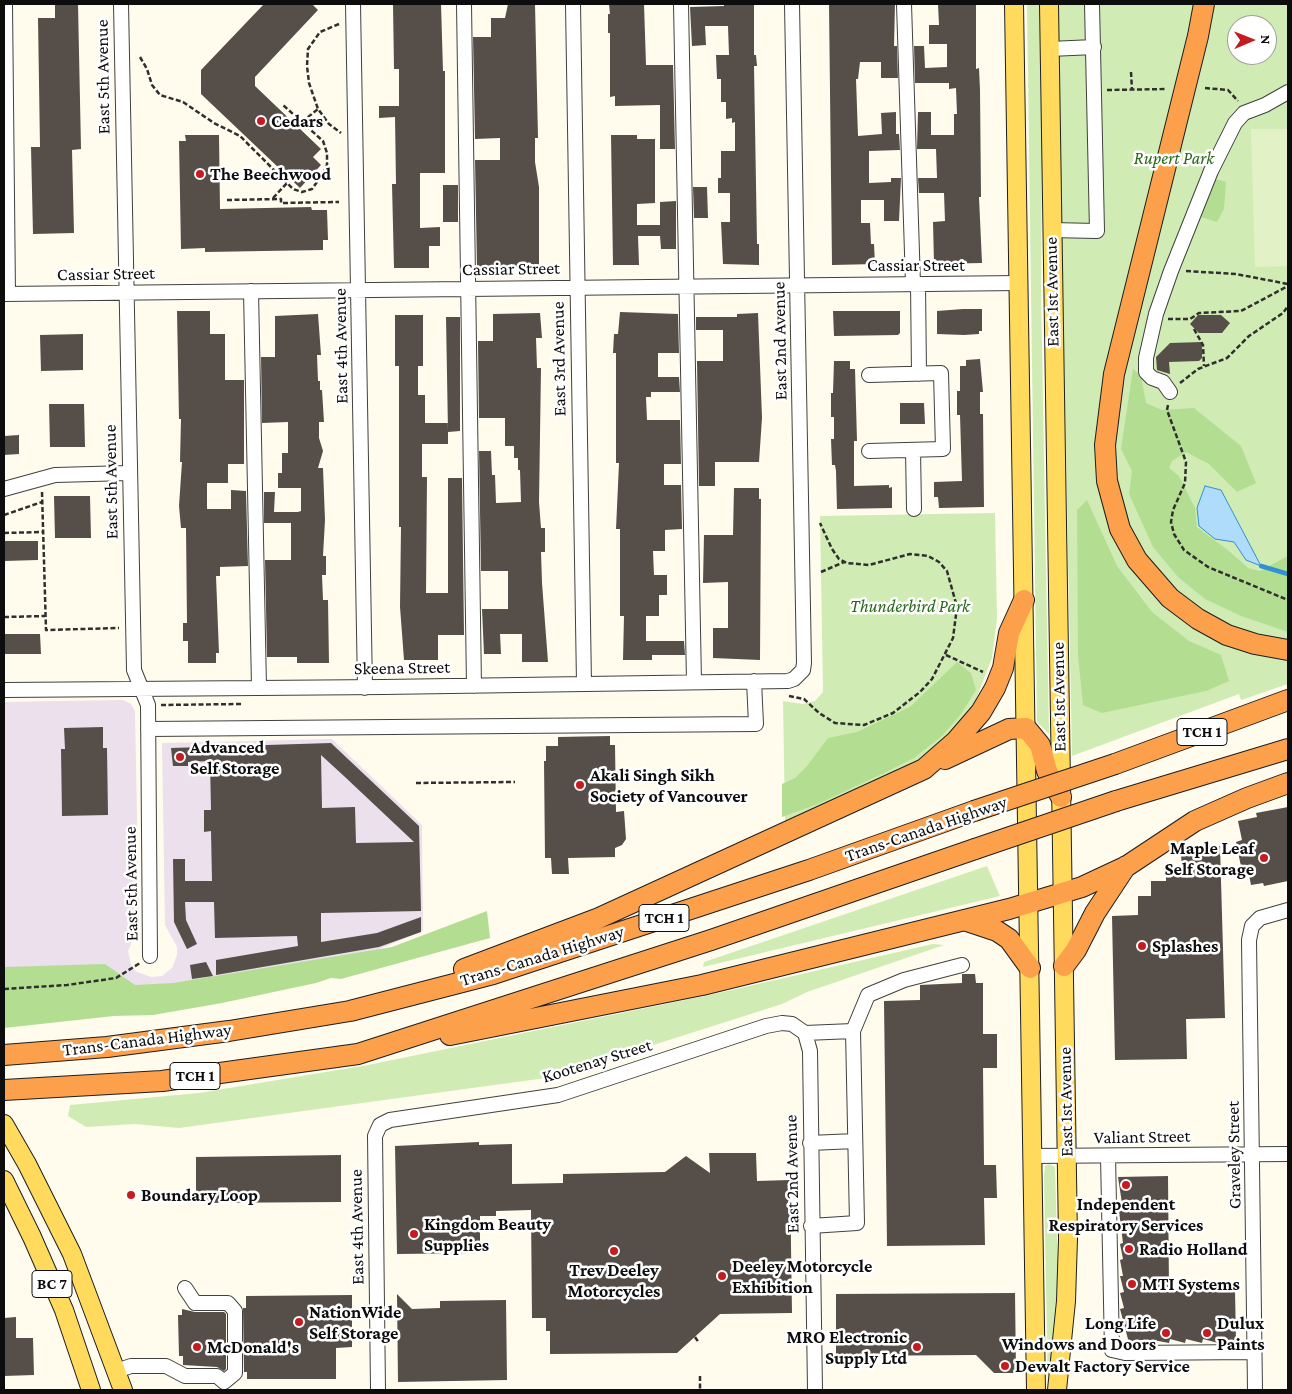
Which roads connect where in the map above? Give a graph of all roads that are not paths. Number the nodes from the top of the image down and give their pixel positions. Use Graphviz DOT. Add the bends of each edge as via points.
graph roads {
  1 [pos="5,4"];
  2 [pos="121,4"];
  3 [pos="353,4"];
  4 [pos="464,4"];
  5 [pos="573,4"];
  6 [pos="682,4"];
  7 [pos="792,4"];
  8 [pos="904,4"];
  9 [pos="1014,4"];
  10 [pos="1049,4"];
  11 [pos="1092,4"];
  12 [pos="1204,4"];
  13 [pos="1094,47"];
  14 [pos="1050,49"];
  15 [pos="1288,92"];
  16 [pos="1051,230"];
  17 [pos="1019,283"];
  18 [pos="798,284"];
  19 [pos="915,284"];
  20 [pos="687,286"];
  21 [pos="468,288"];
  22 [pos="577,288"];
  23 [pos="358,290"];
  24 [pos="251,291"];
  25 [pos="126,292"];
  26 [pos="6,294"];
  27 [pos="919,374"];
  28 [pos="869,375"];
  29 [pos="1170,392"];
  30 [pos="913,450"];
  31 [pos="869,451"];
  32 [pos="129,473"];
  33 [pos="4,489"];
  34 [pos="914,509"];
  35 [pos="1024,600"];
  36 [pos="1288,650"];
  37 [pos="799,675"];
  38 [pos="754,681"];
  39 [pos="694,682"];
  40 [pos="584,684"];
  41 [pos="474,686"];
  42 [pos="259,687"];
  43 [pos="141,688"];
  44 [pos="365,688"];
  45 [pos="4,690"];
  46 [pos="1288,700"];
  47 [pos="1026,728"];
  48 [pos="148,729"];
  49 [pos="1288,749"];
  50 [pos="924,769"];
  51 [pos="1288,782"];
  52 [pos="1061,797"];
  53 [pos="1127,866"];
  54 [pos="1062,893"];
  55 [pos="1029,903"];
  56 [pos="1288,910"];
  57 [pos="964,920"];
  58 [pos="150,956"];
  59 [pos="962,965"];
  60 [pos="1064,966"];
  61 [pos="1030,968"];
  62 [pos="350,1011"];
  63 [pos="853,1031"];
  64 [pos="805,1033"];
  65 [pos="7,1054"];
  66 [pos="358,1054"];
  67 [pos="4,1090"];
  68 [pos="4,1124"];
  69 [pos="380,1125"];
  70 [pos="855,1141"];
  71 [pos="810,1143"];
  72 [pos="1252,1154"];
  73 [pos="1288,1154"];
  74 [pos="1033,1156"];
  75 [pos="1108,1156"];
  76 [pos="1067,1157"];
  77 [pos="4,1180"];
  78 [pos="811,1226"];
  79 [pos="186,1288"];
  80 [pos="1254,1352"];
  81 [pos="116,1371"];
  82 [pos="224,1386"];
  83 [pos="91,1390"];
  84 [pos="123,1390"];
  85 [pos="378,1390"];
  86 [pos="815,1390"];
  87 [pos="1036,1390"];
  88 [pos="1057,1390"];
  89 [pos="1255,1390"];
  1 -- 26 [label="street"];
  2 -- 25 [label="street, East 5th Avenue"];
  3 -- 23 [label="street, East 4th Avenue"];
  4 -- 21 [label="street"];
  5 -- 22 [label="street, East 3rd Avenue"];
  6 -- 20 [label="street"];
  7 -- 18 [label="street, East 2nd Avenue"];
  8 -- 19 [label="street"];
  9 -- 17 [label="main road, East 1st Avenue"];
  10 -- 14 [label="main road, East 1st Avenue"];
  11 -- 13 [label="street"];
  12 -- 36 [label="highway" via="1114,374 1105,445 1107,481 1120,529 1137,560 1170,598 1227,635"];
  13 -- 14 [label="street"];
  13 -- 16 [label="street" via="1097,230"];
  14 -- 16 [label="main road, East 1st Avenue"];
  15 -- 29 [label="street" via="1244,113 1228,134 1211,171 1154,320 1146,358 1146,372 1163,382"];
  16 -- 52 [label="main road, East 1st Avenue"];
  17 -- 19 [label="street, Cassiar Street"];
  17 -- 35 [label="main road, East 1st Avenue"];
  18 -- 19 [label="street, Cassiar Street"];
  18 -- 20 [label="street, Cassiar Street"];
  18 -- 37 [label="street, East 2nd Avenue" via="804,663"];
  19 -- 27 [label="street"];
  20 -- 22 [label="street, Cassiar Street"];
  20 -- 39 [label="street"];
  21 -- 22 [label="street, Cassiar Street"];
  21 -- 23 [label="street, Cassiar Street"];
  21 -- 41 [label="street"];
  22 -- 40 [label="street, East 3rd Avenue"];
  23 -- 24 [label="street, Cassiar Street"];
  23 -- 44 [label="street, East 4th Avenue"];
  24 -- 25 [label="street, Cassiar Street"];
  24 -- 42 [label="street"];
  25 -- 26 [label="street, Cassiar Street"];
  25 -- 32 [label="street, East 5th Avenue"];
  27 -- 28 [label="street"];
  27 -- 30 [label="street" via="941,373 943,450"];
  30 -- 31 [label="street"];
  30 -- 34 [label="street"];
  32 -- 33 [label="street" via="55,474"];
  32 -- 43 [label="street, East 5th Avenue" via="134,670"];
  35 -- 47 [label="main road, East 1st Avenue"];
  35 -- 50 [label="highway" via="1010,633 1003,668 981,712 956,741"];
  37 -- 38 [label="street, Skeena Street" via="788,681"];
  38 -- 39 [label="street, Skeena Street"];
  38 -- 48 [label="street" via="756,724"];
  39 -- 40 [label="street, Skeena Street"];
  40 -- 41 [label="street, Skeena Street"];
  41 -- 44 [label="street, Skeena Street"];
  42 -- 43 [label="street, Skeena Street"];
  42 -- 44 [label="street, Skeena Street"];
  43 -- 45 [label="street, Skeena Street"];
  43 -- 48 [label="street, East 5th Avenue" via="148,705"];
  46 -- 62 [label="highway, Trans-Canada Highway / TCH 1, bridge" via="809,870 493,974"];
  47 -- 50 [label="highway" via="1008,729"];
  47 -- 52 [label="highway" via="1040,745 1046,771"];
  47 -- 55 [label="main road, East 1st Avenue"];
  48 -- 58 [label="street, East 5th Avenue"];
  49 -- 66 [label="highway, Trans-Canada Highway / TCH 1, bridge" via="1116,801 711,940"];
  50 -- 62 [label="highway" via="599,918"];
  51 -- 53 [label="highway" via="1195,821"];
  52 -- 54 [label="main road, East 1st Avenue"];
  53 -- 54 [label="highway"];
  53 -- 60 [label="highway"];
  54 -- 55 [label="highway"];
  54 -- 60 [label="main road, East 1st Avenue"];
  55 -- 57 [label="highway"];
  55 -- 61 [label="main road, East 1st Avenue"];
  56 -- 72 [label="street, Graveley Street" via="1266,915 1256,922 1249,940"];
  57 -- 61 [label="highway" via="998,931 1009,939"];
  57 -- 66 [label="highway" via="702,985"];
  59 -- 63 [label="street" via="904,980 868,995"];
  60 -- 76 [label="main road, East 1st Avenue"];
  61 -- 74 [label="main road, East 1st Avenue"];
  62 -- 65 [label="highway, Trans-Canada Highway / TCH 1" via="229,1032 126,1045"];
  63 -- 64 [label="street"];
  63 -- 70 [label="street"];
  64 -- 69 [label="street, Kootenay Street" via="792,1024 766,1026 558,1095 390,1120"];
  64 -- 71 [label="street, East 2nd Avenue" via="810,1051"];
  66 -- 67 [label="highway, Trans-Canada Highway / TCH 1" via="162,1081"];
  68 -- 81 [label="main road, BC 7" via="72,1254"];
  69 -- 85 [label="street, East 4th Avenue" via="375,1136"];
  70 -- 71 [label="street"];
  70 -- 78 [label="street" via="857,1223"];
  71 -- 78 [label="street, East 2nd Avenue"];
  72 -- 73 [label="street, Valiant Street"];
  72 -- 75 [label="street, Valiant Street"];
  72 -- 80 [label="street, Graveley Street"];
  74 -- 76 [label="street, Valiant Street"];
  74 -- 87 [label="main road, East 1st Avenue"];
  75 -- 76 [label="street, Valiant Street"];
  75 -- 80 [label="street" via="1112,1350 1125,1353"];
  76 -- 88 [label="main road, East 1st Avenue" via="1066,1301"];
  77 -- 83 [label="main road, BC 7" via="64,1310"];
  78 -- 86 [label="street, East 2nd Avenue"];
  79 -- 82 [label="street" via="195,1303 228,1302 235,1311 235,1373"];
  80 -- 89 [label="street, Graveley Street"];
  81 -- 82 [label="street" via="131,1366 166,1366 185,1376 217,1376"];
  81 -- 84 [label="main road, BC 7"];
}
